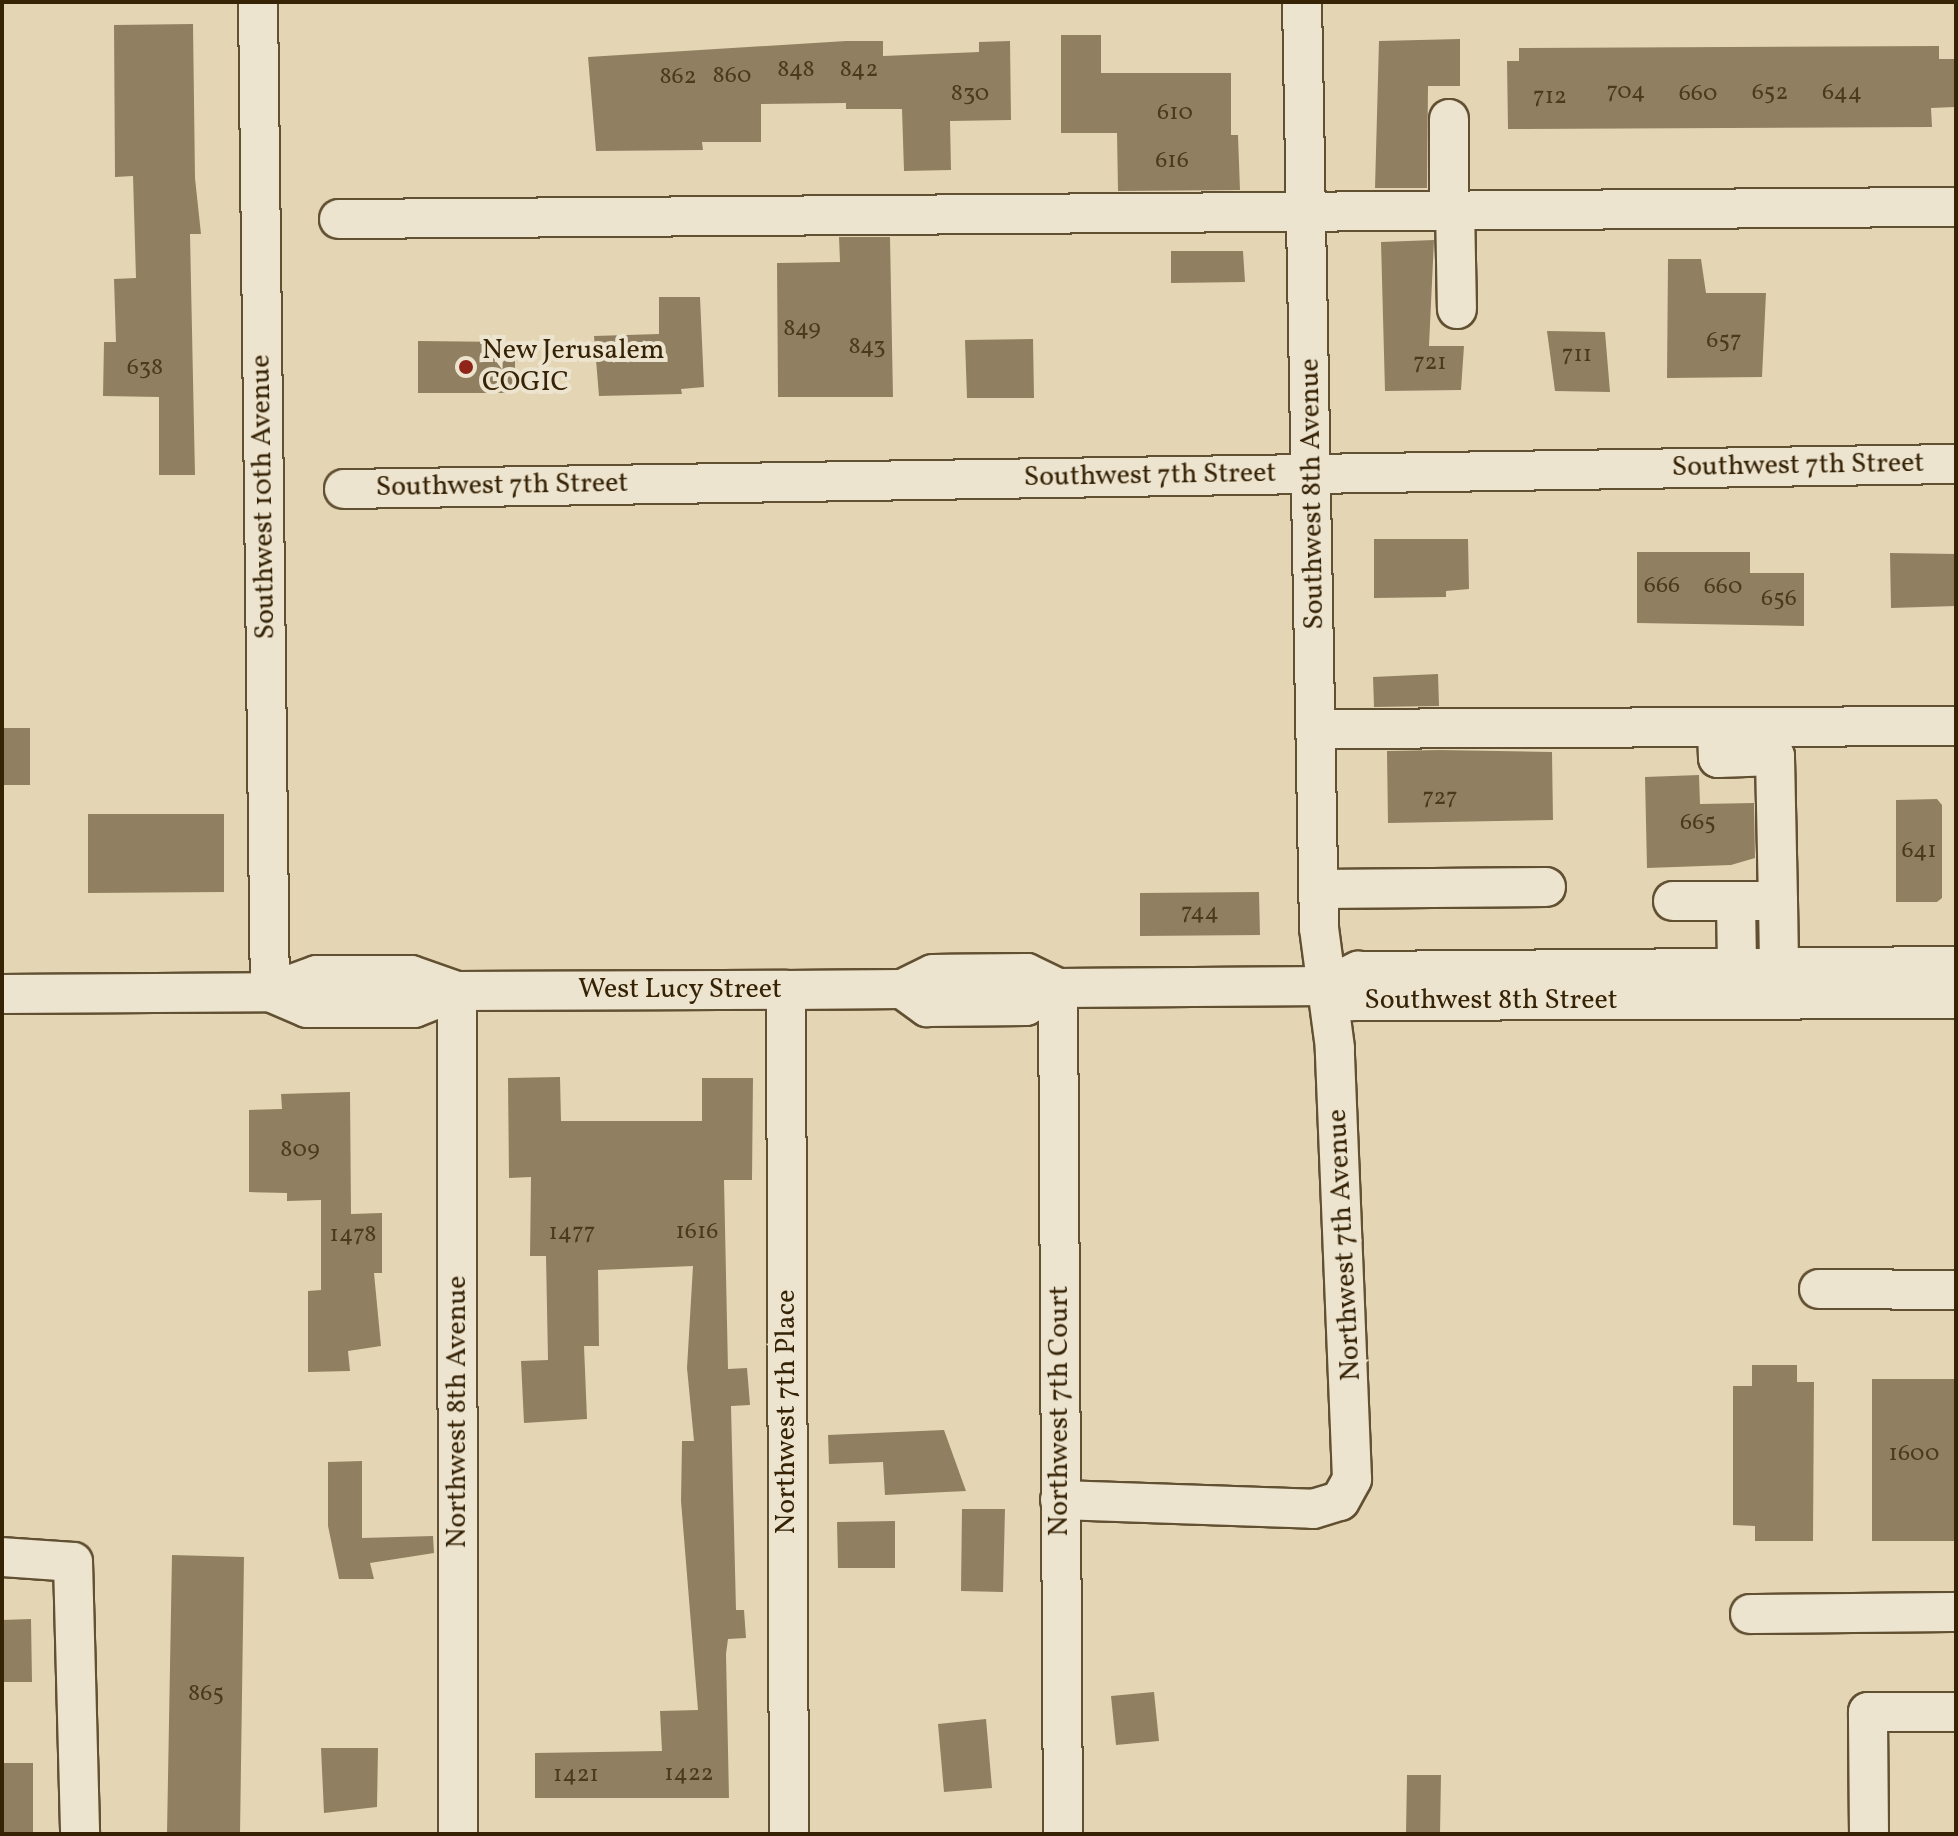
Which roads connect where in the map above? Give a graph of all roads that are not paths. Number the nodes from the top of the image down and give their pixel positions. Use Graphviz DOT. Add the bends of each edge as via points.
graph roads {
  1 [pos="258,2"];
  2 [pos="1302,2"];
  3 [pos="1449,119"];
  4 [pos="1956,207"];
  5 [pos="1308,208"];
  6 [pos="1452,208"];
  7 [pos="339,219"];
  8 [pos="1457,309"];
  9 [pos="1956,464"];
  10 [pos="1313,473"];
  11 [pos="344,489"];
  12 [pos="1956,726"];
  13 [pos="1316,729"];
  14 [pos="1717,729"];
  15 [pos="1546,887"];
  16 [pos="1319,889"];
  17 [pos="1673,901"];
  18 [pos="1736,901"];
  19 [pos="1778,901"];
  20 [pos="1779,966"];
  21 [pos="1956,966"];
  22 [pos="1737,967"];
  23 [pos="1328,986"];
  24 [pos="1058,988"];
  25 [pos="786,990"];
  26 [pos="457,991"];
  27 [pos="270,992"];
  28 [pos="2,994"];
  29 [pos="1956,999"];
  30 [pos="1819,1289"];
  31 [pos="1956,1290"];
  32 [pos="1060,1500"];
  33 [pos="2,1557"];
  34 [pos="1956,1612"];
  35 [pos="1750,1614"];
  36 [pos="1956,1712"];
  37 [pos="80,1834"];
  38 [pos="458,1834"];
  39 [pos="789,1834"];
  40 [pos="1063,1834"];
  41 [pos="1869,1834"];
  1 -- 27 [label="street, Southwest 10th Avenue"];
  2 -- 5 [label="street, Southwest 8th Avenue"];
  3 -- 6 [label="street"];
  4 -- 6 [label="street"];
  5 -- 6 [label="street"];
  5 -- 7 [label="street"];
  5 -- 10 [label="street, Southwest 8th Avenue"];
  6 -- 8 [label="street"];
  9 -- 10 [label="street, Southwest 7th Street"];
  10 -- 11 [label="street, Southwest 7th Street"];
  10 -- 13 [label="street, Southwest 8th Avenue"];
  12 -- 14 [label="street"];
  13 -- 14 [label="street"];
  13 -- 16 [label="street, Southwest 8th Avenue"];
  14 -- 19 [label="street" via="1718,758 1775,756"];
  15 -- 16 [label="street"];
  16 -- 23 [label="street, Southwest 8th Avenue"];
  17 -- 18 [label="street"];
  18 -- 19 [label="street"];
  18 -- 22 [label="street"];
  19 -- 20 [label="street"];
  20 -- 21 [label="street, Southwest 8th Street"];
  20 -- 22 [label="street, Southwest 8th Street"];
  22 -- 23 [label="street, Southwest 8th Street" via="1358,971"];
  23 -- 24 [label="street, West Lucy Street"];
  23 -- 29 [label="street, Southwest 8th Street" via="1350,1001"];
  23 -- 32 [label="street, Northwest 7th Avenue" via="1355,1441 1352,1479 1340,1501 1294,1510"];
  24 -- 25 [label="street, West Lucy Street" via="1027,973 933,974 902,989"];
  24 -- 32 [label="street, Northwest 7th Court"];
  25 -- 26 [label="street, West Lucy Street"];
  25 -- 39 [label="street, Northwest 7th Place"];
  26 -- 27 [label="street, West Lucy Street" via="411,975 317,975"];
  26 -- 38 [label="street, Northwest 8th Avenue"];
  27 -- 28 [label="street, West Lucy Street"];
  30 -- 31 [label="street"];
  32 -- 40 [label="street, Northwest 7th Court"];
  33 -- 37 [label="street" via="73,1562"];
  34 -- 35 [label="street"];
  36 -- 41 [label="street" via="1868,1712"];
}
